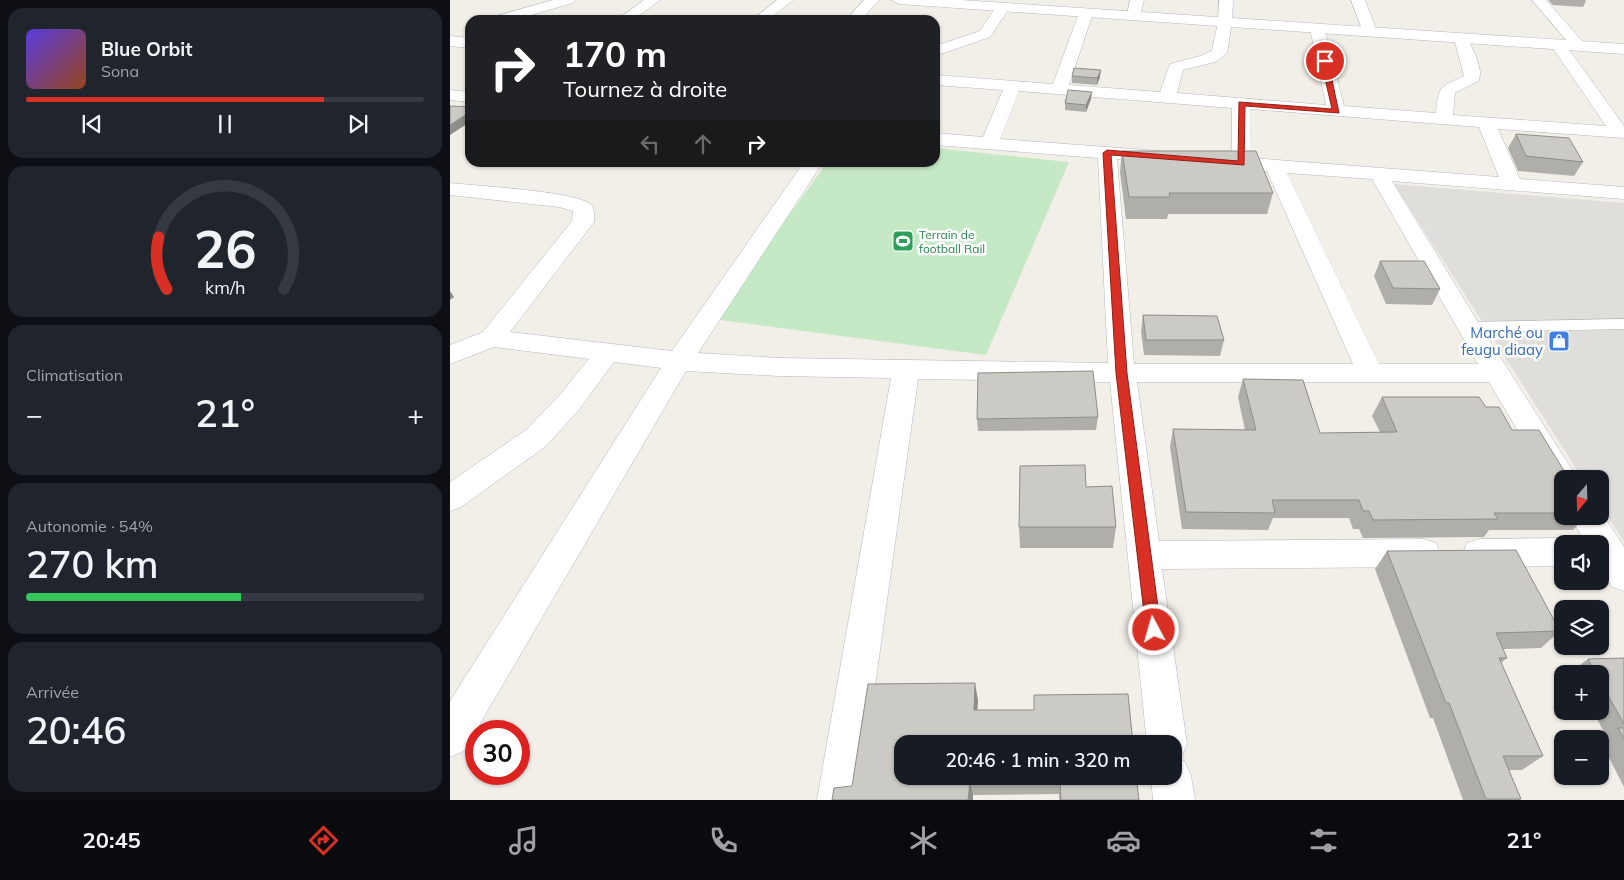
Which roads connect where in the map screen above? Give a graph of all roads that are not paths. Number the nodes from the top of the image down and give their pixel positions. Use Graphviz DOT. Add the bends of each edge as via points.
graph roads {
  1 [pos="568,0"];
  2 [pos="653,0"];
  3 [pos="786,0"];
  4 [pos="872,0"];
  5 [pos="899,0"];
  6 [pos="1137,0"];
  7 [pos="1226,0"];
  8 [pos="1358,0"];
  9 [pos="1539,0"];
  10 [pos="963,2"];
  11 [pos="1004,7"];
  12 [pos="1086,12"];
  13 [pos="516,15"];
  14 [pos="631,15"];
  15 [pos="766,15"];
  16 [pos="858,15"];
  17 [pos="1134,16"];
  18 [pos="1225,22"];
  19 [pos="1317,28"];
  20 [pos="1370,32"];
  21 [pos="465,35"];
  22 [pos="1461,38"];
  23 [pos="452,41"];
  24 [pos="465,42"];
  25 [pos="1558,44"];
  26 [pos="1578,46"];
  27 [pos="940,49"];
  28 [pos="1624,49"];
  29 [pos="940,80"];
  30 [pos="1013,86"];
  31 [pos="1059,89"];
  32 [pos="450,96"];
  33 [pos="465,97"];
  34 [pos="1167,98"];
  35 [pos="1241,104"];
  36 [pos="1336,111"];
  37 [pos="1444,119"];
  38 [pos="1486,122"];
  39 [pos="1622,133"];
  40 [pos="940,139"];
  41 [pos="989,144"];
  42 [pos="1107,153"];
  43 [pos="1174,158"];
  44 [pos="1203,160"];
  45 [pos="1242,163"];
  46 [pos="1274,166"];
  47 [pos="811,167"];
  48 [pos="1379,175"];
  49 [pos="1512,184"];
  50 [pos="450,189"];
  51 [pos="1624,193"];
  52 [pos="1624,324"];
  53 [pos="1468,327"];
  54 [pos="492,338"];
  55 [pos="608,352"];
  56 [pos="450,354"];
  57 [pos="679,361"];
  58 [pos="906,370"];
  59 [pos="1122,373"];
  60 [pos="1496,373"];
  61 [pos="1372,374"];
  62 [pos="1557,470"];
  63 [pos="450,498"];
  64 [pos="1591,525"];
  65 [pos="1554,552"];
  66 [pos="1145,554"];
  67 [pos="1611,560"];
  68 [pos="1166,735"];
  69 [pos="450,737"];
  70 [pos="1172,785"];
  71 [pos="838,800"];
  72 [pos="1174,800"];
  1 -- 13 [label="street"];
  2 -- 14 [label="street"];
  3 -- 15 [label="street"];
  4 -- 16 [label="street"];
  5 -- 10 [label="street"];
  6 -- 17 [label="street"];
  7 -- 18 [label="street"];
  8 -- 20 [label="street"];
  9 -- 26 [label="street"];
  10 -- 11 [label="street"];
  11 -- 12 [label="street"];
  11 -- 27 [label="street" via="985,34"];
  12 -- 17 [label="street"];
  12 -- 31 [label="street"];
  17 -- 18 [label="street"];
  18 -- 19 [label="street"];
  18 -- 34 [label="street" via="1219,53 1209,59 1176,67"];
  19 -- 20 [label="street"];
  19 -- 36 [label="street"];
  20 -- 22 [label="street"];
  21 -- 23 [label="street"];
  22 -- 25 [label="street"];
  22 -- 37 [label="street" via="1472,78 1447,91"];
  23 -- 24 [label="street"];
  25 -- 26 [label="street"];
  25 -- 39 [label="street"];
  26 -- 28 [label="street"];
  29 -- 30 [label="street"];
  30 -- 31 [label="street"];
  30 -- 41 [label="street"];
  31 -- 34 [label="street"];
  32 -- 33 [label="street"];
  34 -- 35 [label="street"];
  35 -- 36 [label="street"];
  35 -- 45 [label="street"];
  36 -- 37 [label="street"];
  37 -- 38 [label="street"];
  38 -- 39 [label="street"];
  38 -- 49 [label="street"];
  40 -- 41 [label="street"];
  41 -- 42 [label="street"];
  42 -- 43 [label="street"];
  42 -- 59 [label="street"];
  44 -- 45 [label="street"];
  45 -- 46 [label="street"];
  46 -- 48 [label="street"];
  46 -- 61 [label="street"];
  47 -- 57 [label="street"];
  48 -- 49 [label="street"];
  48 -- 53 [label="street"];
  49 -- 51 [label="street"];
  50 -- 54 [label="street" via="562,200 583,208 583,222"];
  52 -- 53 [label="lane"];
  53 -- 60 [label="street"];
  54 -- 55 [label="street"];
  54 -- 56 [label="street"];
  55 -- 57 [label="street"];
  55 -- 63 [label="street" via="568,404 536,438"];
  57 -- 58 [label="street"];
  57 -- 69 [label="street"];
  58 -- 59 [label="street"];
  58 -- 71 [label="street"];
  59 -- 61 [label="street"];
  59 -- 66 [label="street"];
  60 -- 61 [label="street"];
  60 -- 62 [label="street"];
  64 -- 67 [label="street"];
  65 -- 66 [label="street"];
  66 -- 68 [label="street"];
  70 -- 72 [label="street"];
}
